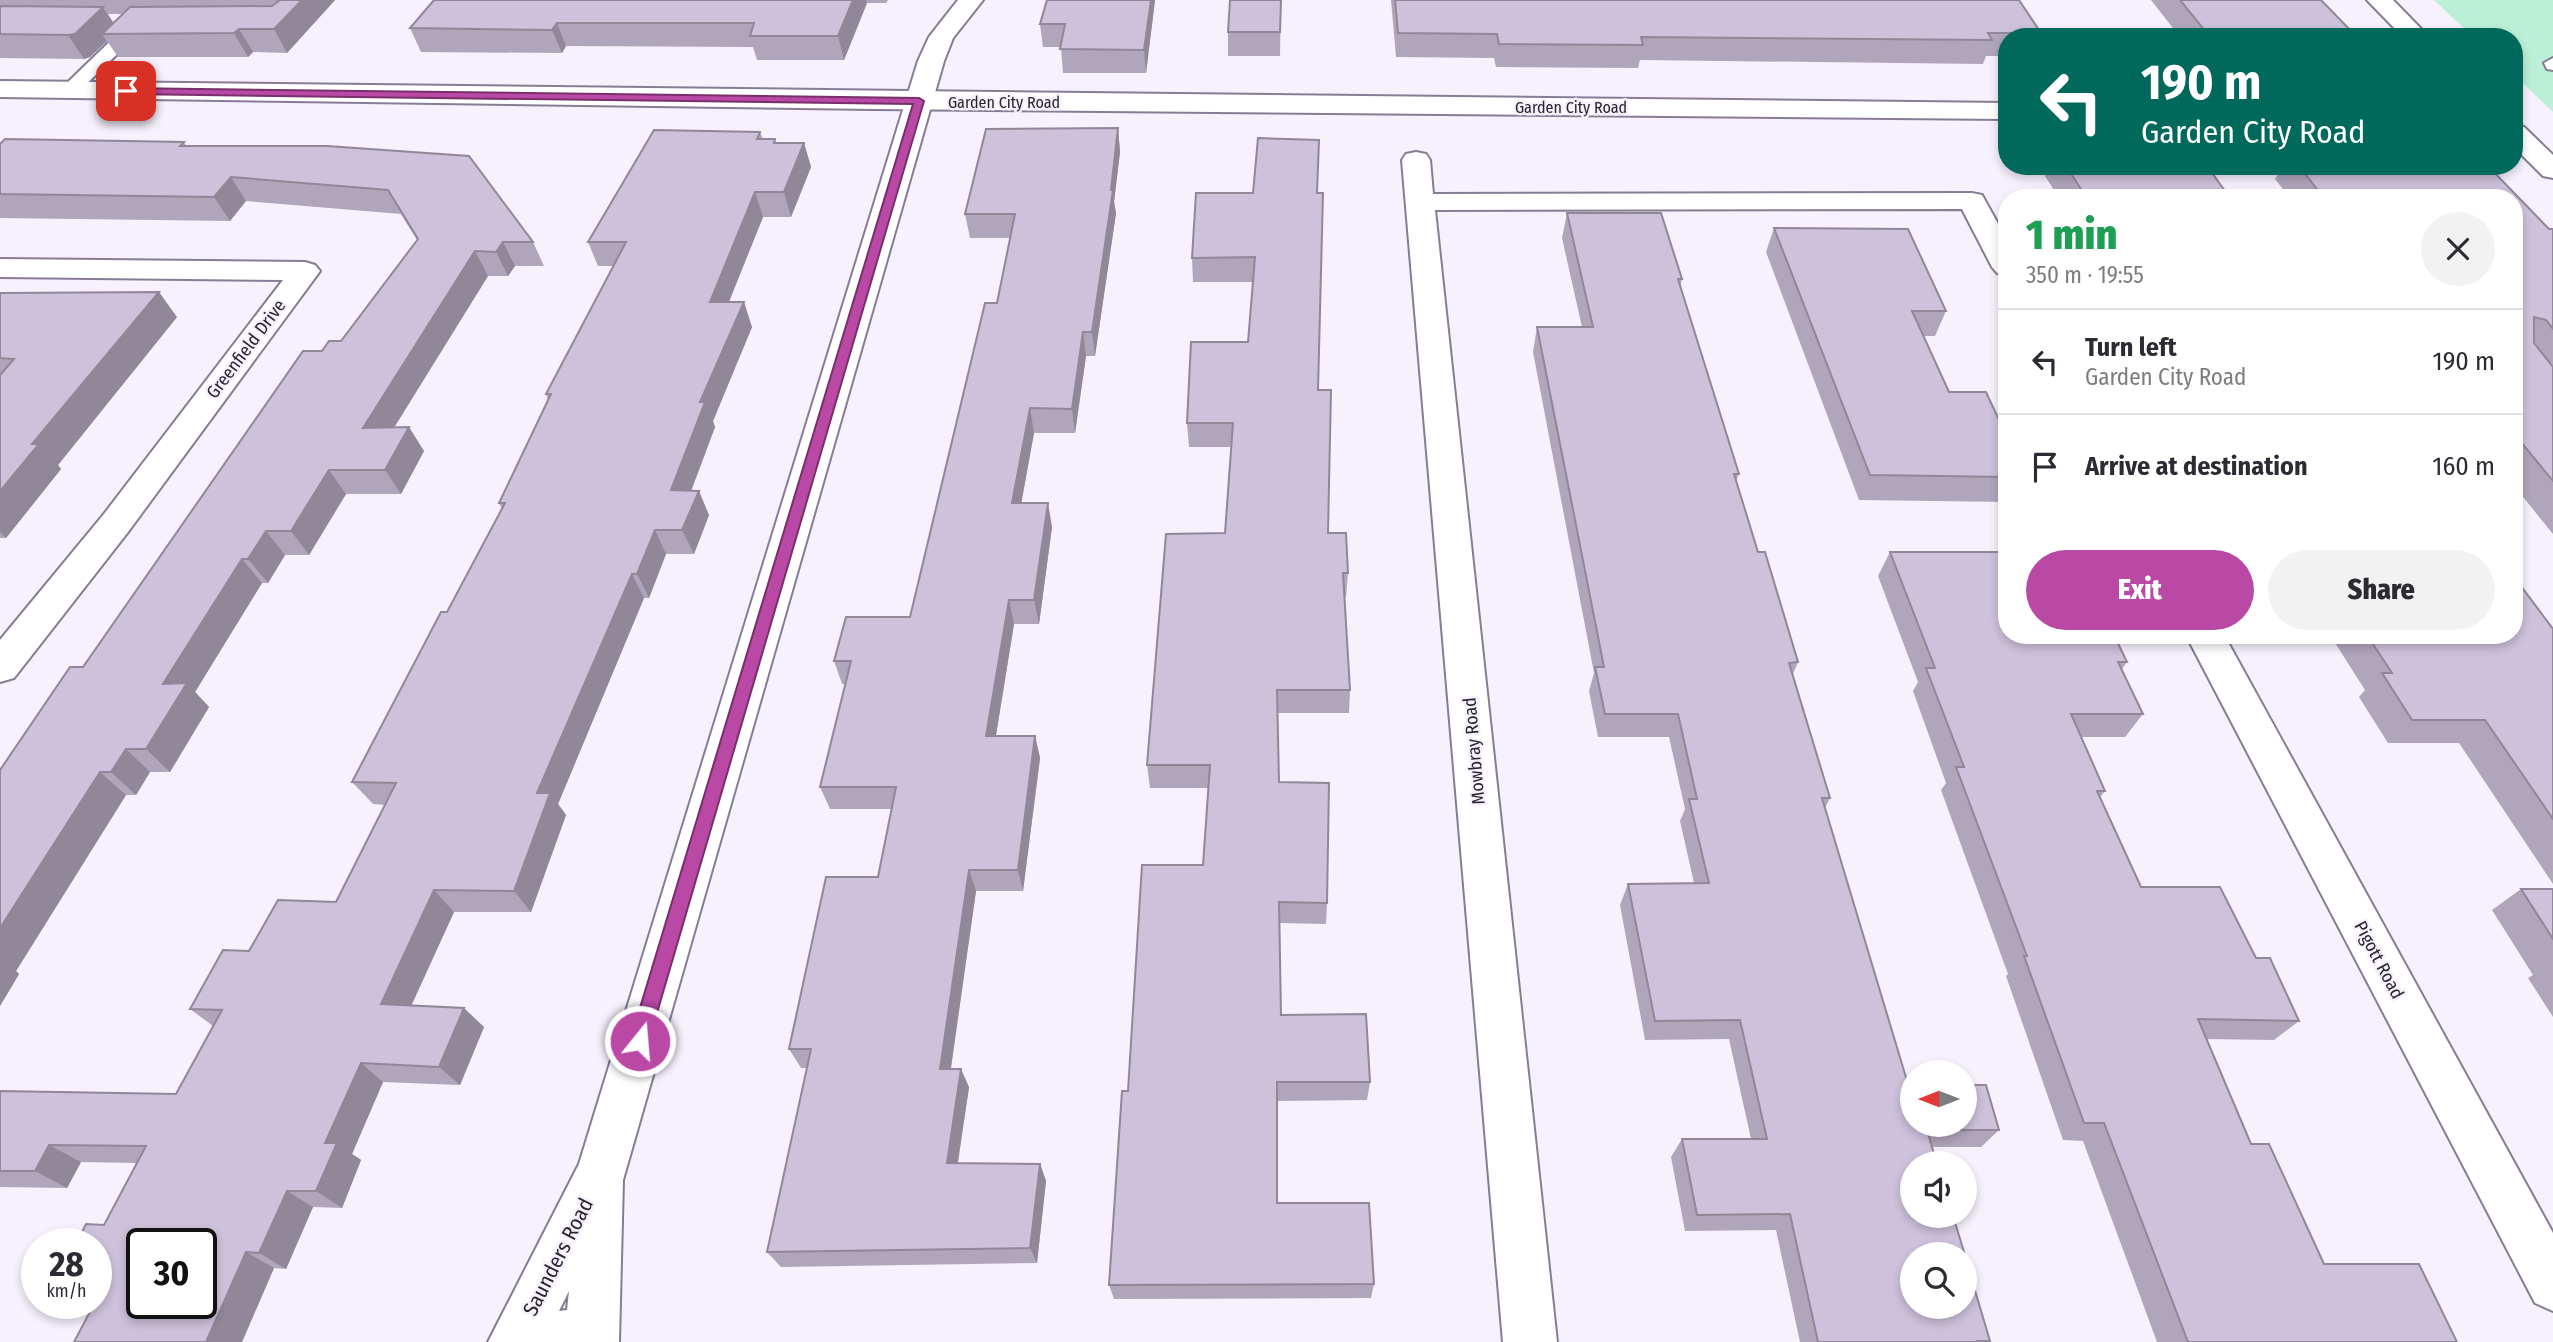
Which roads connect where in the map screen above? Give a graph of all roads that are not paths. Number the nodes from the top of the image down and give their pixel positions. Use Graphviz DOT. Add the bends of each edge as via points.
graph roads {
  1 [pos="971,0"];
  2 [pos="2379,0"];
  3 [pos="115,22"];
  4 [pos="147,22"];
  5 [pos="2408,28"];
  6 [pos="0,89"];
  7 [pos="70,90"];
  8 [pos="919,101"];
  9 [pos="1998,111"];
  10 [pos="2523,141"];
  11 [pos="1416,160"];
  12 [pos="2553,170"];
  13 [pos="1421,202"];
  14 [pos="1998,250"];
  15 [pos="0,268"];
  16 [pos="2210,644"];
  17 [pos="0,667"];
  18 [pos="601,1173"];
  19 [pos="2553,1285"];
  20 [pos="514,1342"];
  21 [pos="538,1342"];
  22 [pos="585,1342"];
  23 [pos="592,1342"];
  24 [pos="1530,1342"];
  1 -- 8 [label="street, Saunders Road" via="935,50"];
  2 -- 5 [label="street"];
  3 -- 4 [label="lane"];
  4 -- 7 [label="lane"];
  6 -- 7 [label="street, Garden City Road"];
  7 -- 8 [label="street, Garden City Road"];
  8 -- 9 [label="street, Garden City Road"];
  8 -- 18 [label="street, Saunders Road"];
  10 -- 12 [label="street"];
  11 -- 13 [label="street, Mowbray Road"];
  13 -- 14 [label="street" via="1972,201"];
  13 -- 24 [label="street, Mowbray Road"];
  15 -- 17 [label="street, Greenfield Drive" via="305,271 116,523"];
  16 -- 19 [label="street, Pigott Road"];
  18 -- 20 [label="street, Saunders Road"];
  18 -- 23 [label="street, Saunders Road"];
  21 -- 22 [label="street" via="565,1336"];
}
